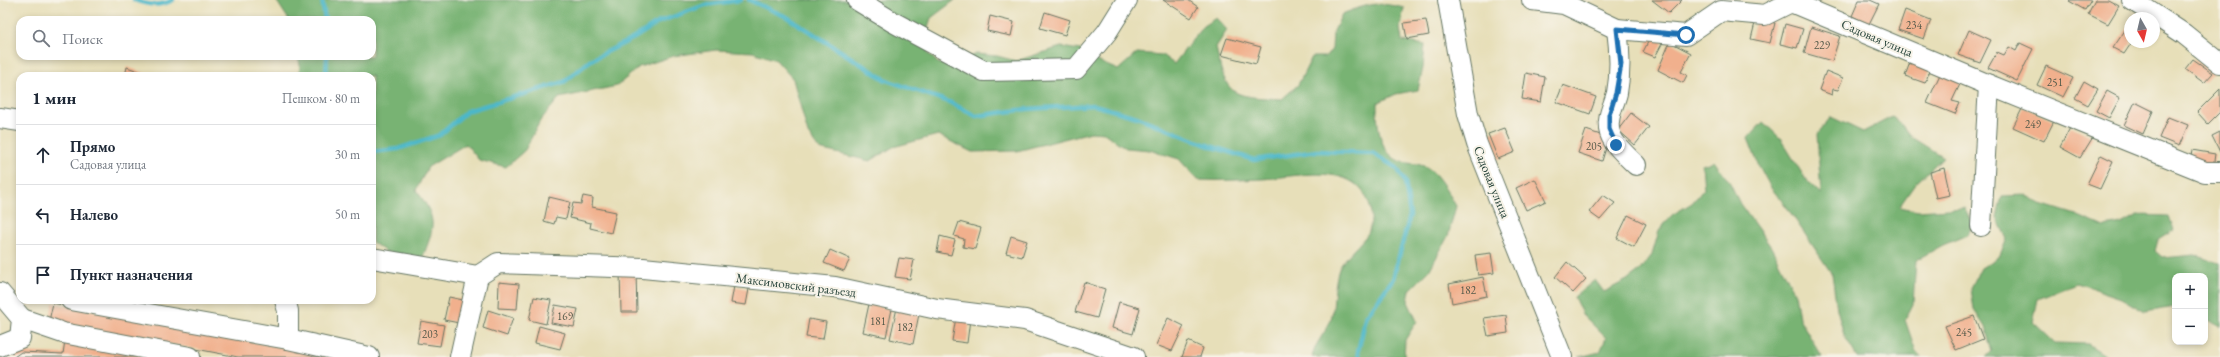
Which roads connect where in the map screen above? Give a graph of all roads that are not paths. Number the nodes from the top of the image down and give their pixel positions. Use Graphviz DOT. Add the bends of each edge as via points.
graph roads {
  1 [pos="858,0"];
  2 [pos="1127,0"];
  3 [pos="1448,0"];
  4 [pos="1532,0"];
  5 [pos="2132,0"];
  6 [pos="1792,1"];
  7 [pos="1564,2"];
  8 [pos="1617,29"];
  9 [pos="2220,63"];
  10 [pos="1989,85"];
  11 [pos="0,118"];
  12 [pos="16,120"];
  13 [pos="1636,165"];
  14 [pos="2220,172"];
  15 [pos="1981,226"];
  16 [pos="376,259"];
  17 [pos="478,276"];
  18 [pos="0,293"];
  19 [pos="16,294"];
  20 [pos="93,304"];
  21 [pos="287,304"];
  22 [pos="22,320"];
  23 [pos="288,339"];
  24 [pos="0,346"];
  25 [pos="190,357"];
  26 [pos="369,357"];
  27 [pos="460,357"];
  28 [pos="1134,357"];
  29 [pos="1562,357"];
  1 -- 2 [label="street" via="984,72 1076,69 1107,32"];
  3 -- 29 [label="street, Садовая улица" via="1468,114 1477,144"];
  4 -- 7 [label="street, Садовая улица"];
  5 -- 9 [label="street" via="2184,34"];
  6 -- 8 [label="street, Садовая улица" via="1765,15 1721,11 1686,35"];
  6 -- 10 [label="street, Садовая улица"];
  7 -- 8 [label="street, Садовая улица"];
  8 -- 13 [label="street" via="1621,64 1609,115 1609,129 1616,145"];
  10 -- 14 [label="street, Садовая улица" via="2205,172"];
  10 -- 15 [label="street"];
  11 -- 12 [label="street"];
  16 -- 17 [label="street"];
  17 -- 27 [label="street"];
  17 -- 28 [label="street, Максимовский разъезд" via="498,264 521,264 643,268 835,287 937,309 1025,320"];
  18 -- 19 [label="street"];
  18 -- 22 [label="street"];
  20 -- 23 [label="street"];
  21 -- 23 [label="street"];
  22 -- 24 [label="street" via="20,338"];
  22 -- 25 [label="street" via="63,333"];
  23 -- 26 [label="street"];
}
